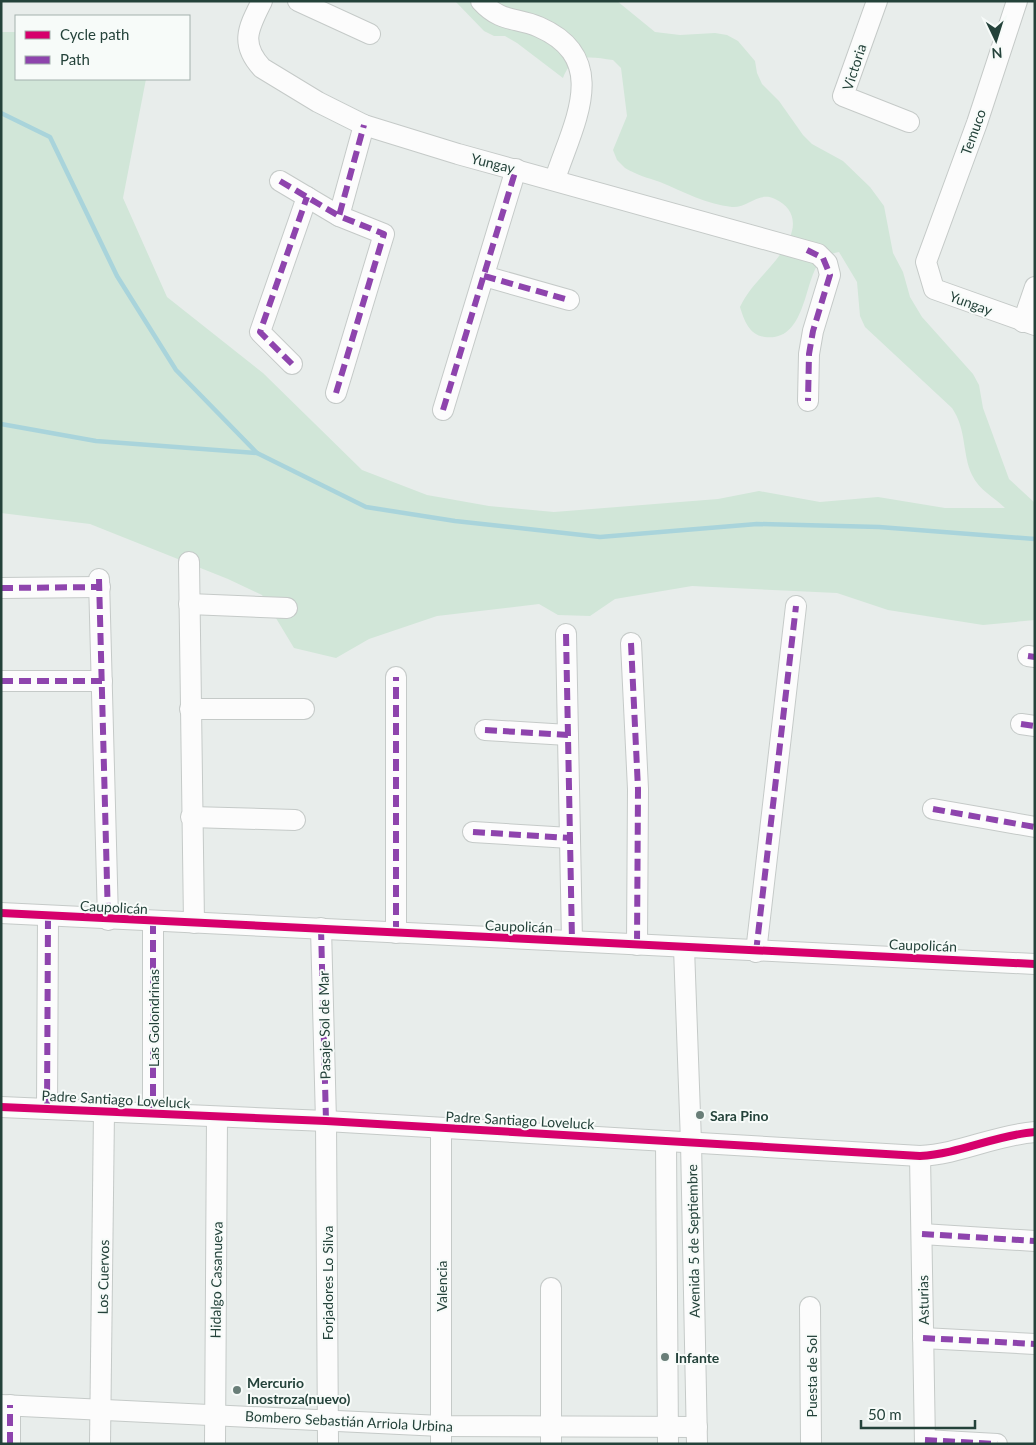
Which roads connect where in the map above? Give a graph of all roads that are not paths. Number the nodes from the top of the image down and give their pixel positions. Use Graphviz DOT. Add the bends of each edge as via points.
graph roads {
  1 [pos="262,1"];
  2 [pos="298,1"];
  3 [pos="481,1"];
  4 [pos="877,1"];
  5 [pos="1017,1"];
  6 [pos="370,34"];
  7 [pos="909,122"];
  8 [pos="364,125"];
  9 [pos="516,169"];
  10 [pos="555,179"];
  11 [pos="280,181"];
  12 [pos="308,197"];
  13 [pos="339,216"];
  14 [pos="926,262"];
  15 [pos="484,276"];
  16 [pos="1035,287"];
  17 [pos="569,300"];
  18 [pos="1029,323"];
  19 [pos="292,364"];
  20 [pos="336,393"];
  21 [pos="808,401"];
  22 [pos="443,410"];
  23 [pos="189,562"];
  24 [pos="1,588"];
  25 [pos="190,604"];
  26 [pos="796,606"];
  27 [pos="287,608"];
  28 [pos="566,634"];
  29 [pos="631,643"];
  30 [pos="396,677"];
  31 [pos="1,681"];
  32 [pos="102,681"];
  33 [pos="190,709"];
  34 [pos="304,709"];
  35 [pos="484,730"];
  36 [pos="568,735"];
  37 [pos="932,809"];
  38 [pos="192,817"];
  39 [pos="295,820"];
  40 [pos="1035,827"];
  41 [pos="472,832"];
  42 [pos="570,838"];
  43 [pos="1,914"];
  44 [pos="48,916"];
  45 [pos="108,920"];
  46 [pos="153,922"];
  47 [pos="194,923"];
  48 [pos="321,928"];
  49 [pos="396,933"];
  50 [pos="572,941"];
  51 [pos="637,945"];
  52 [pos="684,948"];
  53 [pos="756,952"];
  54 [pos="1035,964"];
  55 [pos="1,1107"];
  56 [pos="48,1109"];
  57 [pos="104,1111"];
  58 [pos="153,1113"];
  59 [pos="217,1117"];
  60 [pos="326,1121"];
  61 [pos="441,1128"];
  62 [pos="1035,1132"];
  63 [pos="666,1141"];
  64 [pos="692,1142"];
  65 [pos="920,1156"];
  66 [pos="922,1234"];
  67 [pos="1035,1241"];
  68 [pos="551,1288"];
  69 [pos="810,1307"];
  70 [pos="923,1338"];
  71 [pos="1035,1344"];
  72 [pos="6,1405"];
  73 [pos="101,1410"];
  74 [pos="214,1415"];
  75 [pos="328,1420"];
  76 [pos="441,1435"];
  77 [pos="551,1435"];
  78 [pos="697,1435"];
  79 [pos="668,1436"];
  80 [pos="925,1442"];
  81 [pos="10,1444"];
  82 [pos="100,1444"];
  83 [pos="215,1444"];
  84 [pos="328,1444"];
  85 [pos="811,1444"];
  86 [pos="998,1444"];
  1 -- 8 [label="street, Yungay" via="248,29 249,48 256,62 318,102"];
  2 -- 6 [label="street"];
  3 -- 10 [label="street" via="510,21 537,26 557,36 575,53 583,88"];
  4 -- 7 [label="street, Victoria" via="843,96"];
  5 -- 14 [label="street, Temuco" via="977,124"];
  8 -- 9 [label="street, Yungay"];
  8 -- 13 [label="street"];
  9 -- 10 [label="street, Yungay"];
  9 -- 15 [label="street"];
  10 -- 21 [label="street, Yungay" via="807,250 823,258 830,275 813,331"];
  11 -- 12 [label="street"];
  12 -- 13 [label="street"];
  12 -- 19 [label="street" via="260,332"];
  13 -- 20 [label="street" via="384,234"];
  14 -- 18 [label="street, Yungay" via="934,289"];
  15 -- 17 [label="street"];
  15 -- 22 [label="street"];
  16 -- 18 [label="street"];
  23 -- 25 [label="street"];
  24 -- 32 [label="street" via="99,583"];
  25 -- 27 [label="street"];
  25 -- 33 [label="street"];
  26 -- 53 [label="street"];
  28 -- 36 [label="street"];
  29 -- 51 [label="street" via="638,789"];
  30 -- 49 [label="street"];
  31 -- 32 [label="street"];
  32 -- 45 [label="street"];
  33 -- 34 [label="street"];
  33 -- 38 [label="street"];
  35 -- 36 [label="street"];
  36 -- 42 [label="street"];
  37 -- 40 [label="street"];
  38 -- 39 [label="street"];
  38 -- 47 [label="street"];
  41 -- 42 [label="street"];
  42 -- 50 [label="street"];
  43 -- 44 [label="street, Caupolicán"];
  44 -- 45 [label="street, Caupolicán"];
  44 -- 56 [label="street"];
  45 -- 46 [label="street, Caupolicán"];
  46 -- 47 [label="street, Caupolicán"];
  46 -- 58 [label="street, Las Golondrinas"];
  47 -- 48 [label="street, Caupolicán"];
  48 -- 49 [label="street, Caupolicán"];
  48 -- 60 [label="street, Pasaje Sol de Mar"];
  49 -- 50 [label="street, Caupolicán"];
  50 -- 51 [label="street, Caupolicán"];
  51 -- 52 [label="street, Caupolicán"];
  52 -- 53 [label="street, Caupolicán"];
  52 -- 64 [label="street, Avenida 5 de Septiembre"];
  53 -- 54 [label="street, Caupolicán"];
  55 -- 56 [label="street, Padre Santiago Loveluck"];
  56 -- 57 [label="street, Padre Santiago Loveluck"];
  57 -- 58 [label="street, Padre Santiago Loveluck"];
  57 -- 73 [label="street, Los Cuervos"];
  58 -- 59 [label="street, Padre Santiago Loveluck"];
  59 -- 60 [label="street, Padre Santiago Loveluck"];
  59 -- 74 [label="street, Hidalgo Casanueva"];
  60 -- 61 [label="street, Padre Santiago Loveluck"];
  60 -- 75 [label="street, Forjadores Lo Silva"];
  61 -- 63 [label="street, Padre Santiago Loveluck"];
  61 -- 76 [label="street, Valencia"];
  62 -- 65 [label="street, Padre Santiago Loveluck" via="947,1153"];
  63 -- 64 [label="street, Padre Santiago Loveluck"];
  63 -- 79 [label="street, Avenida 5 de Septiembre"];
  64 -- 65 [label="street, Padre Santiago Loveluck"];
  64 -- 78 [label="street, Avenida 5 de Septiembre"];
  65 -- 66 [label="street, Asturias"];
  66 -- 67 [label="street"];
  66 -- 70 [label="street, Asturias"];
  68 -- 77 [label="street"];
  69 -- 85 [label="street, Puesta de Sol"];
  70 -- 71 [label="street"];
  70 -- 80 [label="street, Asturias"];
  72 -- 73 [label="street, Bombero Sebastián Arriola Urbina"];
  72 -- 81 [label="street"];
  73 -- 74 [label="street, Bombero Sebastián Arriola Urbina"];
  73 -- 82 [label="street, Los Cuervos"];
  74 -- 75 [label="street, Bombero Sebastián Arriola Urbina"];
  74 -- 83 [label="street, Hidalgo Casanueva"];
  75 -- 76 [label="street, Bombero Sebastián Arriola Urbina"];
  75 -- 84 [label="street, Forjadores Lo Silva"];
  76 -- 77 [label="street, Bombero Sebastián Arriola Urbina"];
  77 -- 79 [label="street, Bombero Sebastián Arriola Urbina"];
  78 -- 79 [label="street, Bombero Sebastián Arriola Urbina"];
  80 -- 86 [label="street"];
}
